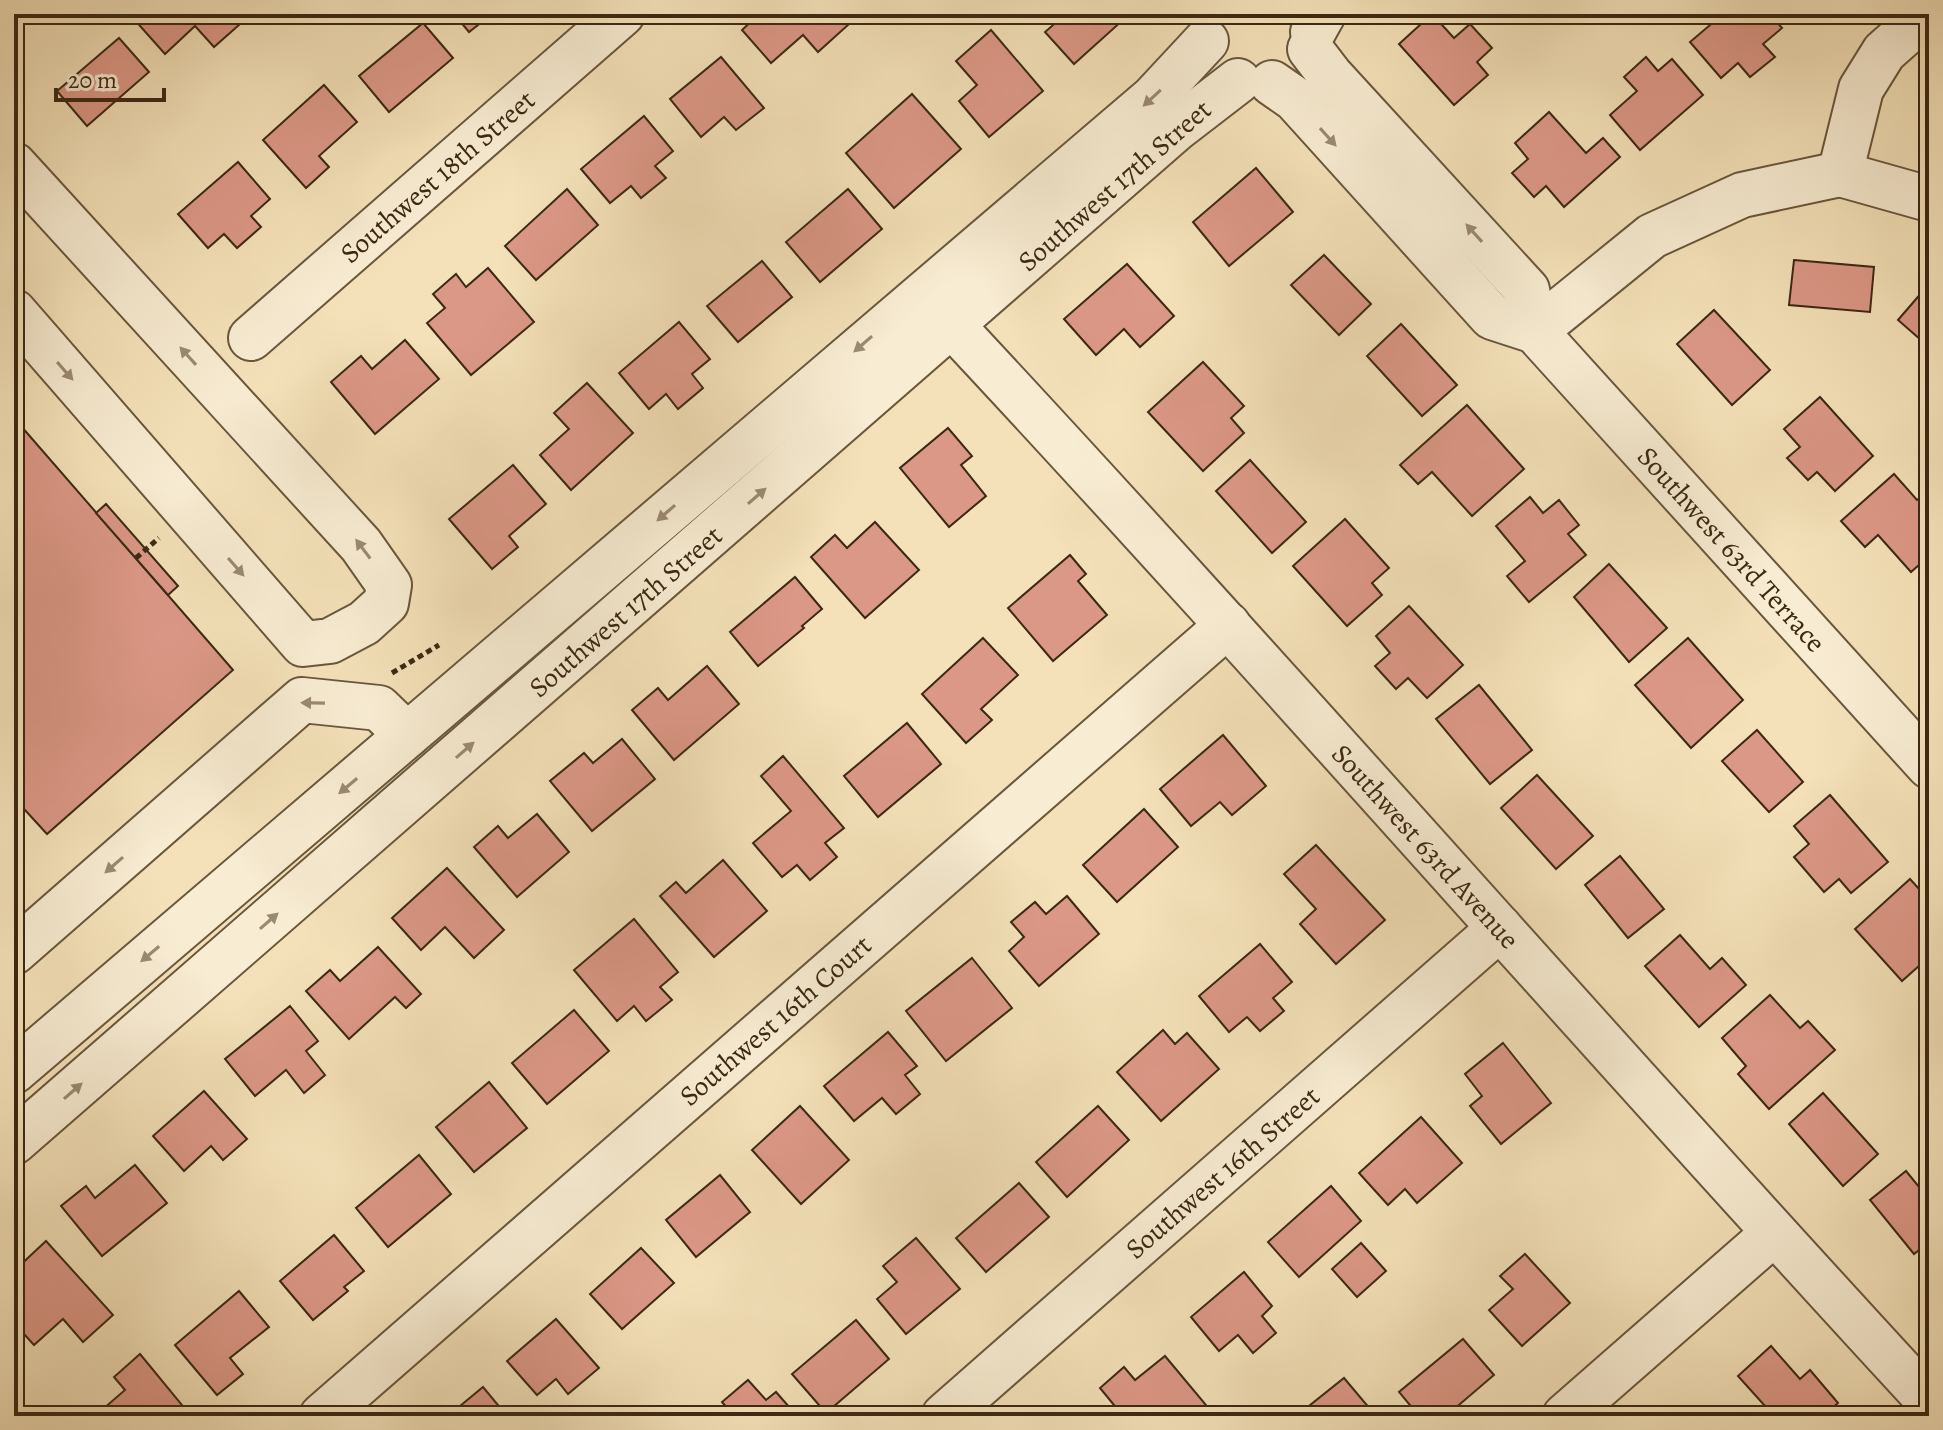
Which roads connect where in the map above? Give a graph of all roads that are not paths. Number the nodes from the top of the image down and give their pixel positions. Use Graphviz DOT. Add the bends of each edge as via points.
graph roads {
  1 [pos="622,14"];
  2 [pos="1927,14"];
  3 [pos="1205,23"];
  4 [pos="1314,27"];
  5 [pos="1255,82"];
  6 [pos="14,165"];
  7 [pos="1840,174"];
  8 [pos="1929,199"];
  9 [pos="922,293"];
  10 [pos="14,312"];
  11 [pos="952,325"];
  12 [pos="1535,331"];
  13 [pos="251,338"];
  14 [pos="1228,625"];
  15 [pos="476,676"];
  16 [pos="508,713"];
  17 [pos="407,735"];
  18 [pos="1929,766"];
  19 [pos="1500,928"];
  20 [pos="14,952"];
  21 [pos="14,1071"];
  22 [pos="20,1124"];
  23 [pos="1774,1233"];
  24 [pos="1929,1401"];
  25 [pos="322,1416"];
  26 [pos="944,1416"];
  27 [pos="1565,1416"];
  1 -- 13 [label="street, Southwest 18th Street"];
  2 -- 7 [label="street" via="1884,52 1861,89"];
  3 -- 5 [label="street, Southwest 63rd Terrace" via="1212,57 1223,72"];
  3 -- 9 [label="street, Southwest 17th Street, one-way" via="1153,98"];
  4 -- 5 [label="street, Southwest 17th Street" via="1295,70"];
  12 -- 4 [label="street, one-way" via="1527,290 1330,75"];
  5 -- 11 [label="street, Southwest 17th Street" via="1177,128"];
  5 -- 12 [label="street, Southwest 63rd Terrace, one-way" via="1295,99 1492,317"];
  10 -- 6 [label="street, one-way" via="303,644 330,641 364,623 386,603 389,585 361,545"];
  7 -- 8 [label="street"];
  7 -- 12 [label="street" via="1742,195 1652,236"];
  9 -- 11 [label="street, Southwest 63rd Avenue"];
  9 -- 15 [label="street, Southwest 17th Street, one-way"];
  11 -- 14 [label="street, Southwest 63rd Avenue"];
  16 -- 11 [label="street, Southwest 17th Street, one-way"];
  12 -- 18 [label="street, Southwest 63rd Terrace"];
  14 -- 19 [label="street, Southwest 63rd Avenue"];
  14 -- 25 [label="street, Southwest 16th Court"];
  15 -- 16 [label="street"];
  15 -- 17 [label="street, Southwest 17th Street"];
  22 -- 16 [label="street, Southwest 17th Street, one-way"];
  17 -- 20 [label="street, one-way" via="379,708 302,700"];
  17 -- 21 [label="street, Southwest 17th Street, one-way"];
  19 -- 23 [label="street, Southwest 63rd Avenue"];
  19 -- 26 [label="street, Southwest 16th Street"];
  23 -- 24 [label="street, Southwest 63rd Avenue"];
  23 -- 27 [label="street"];
}
